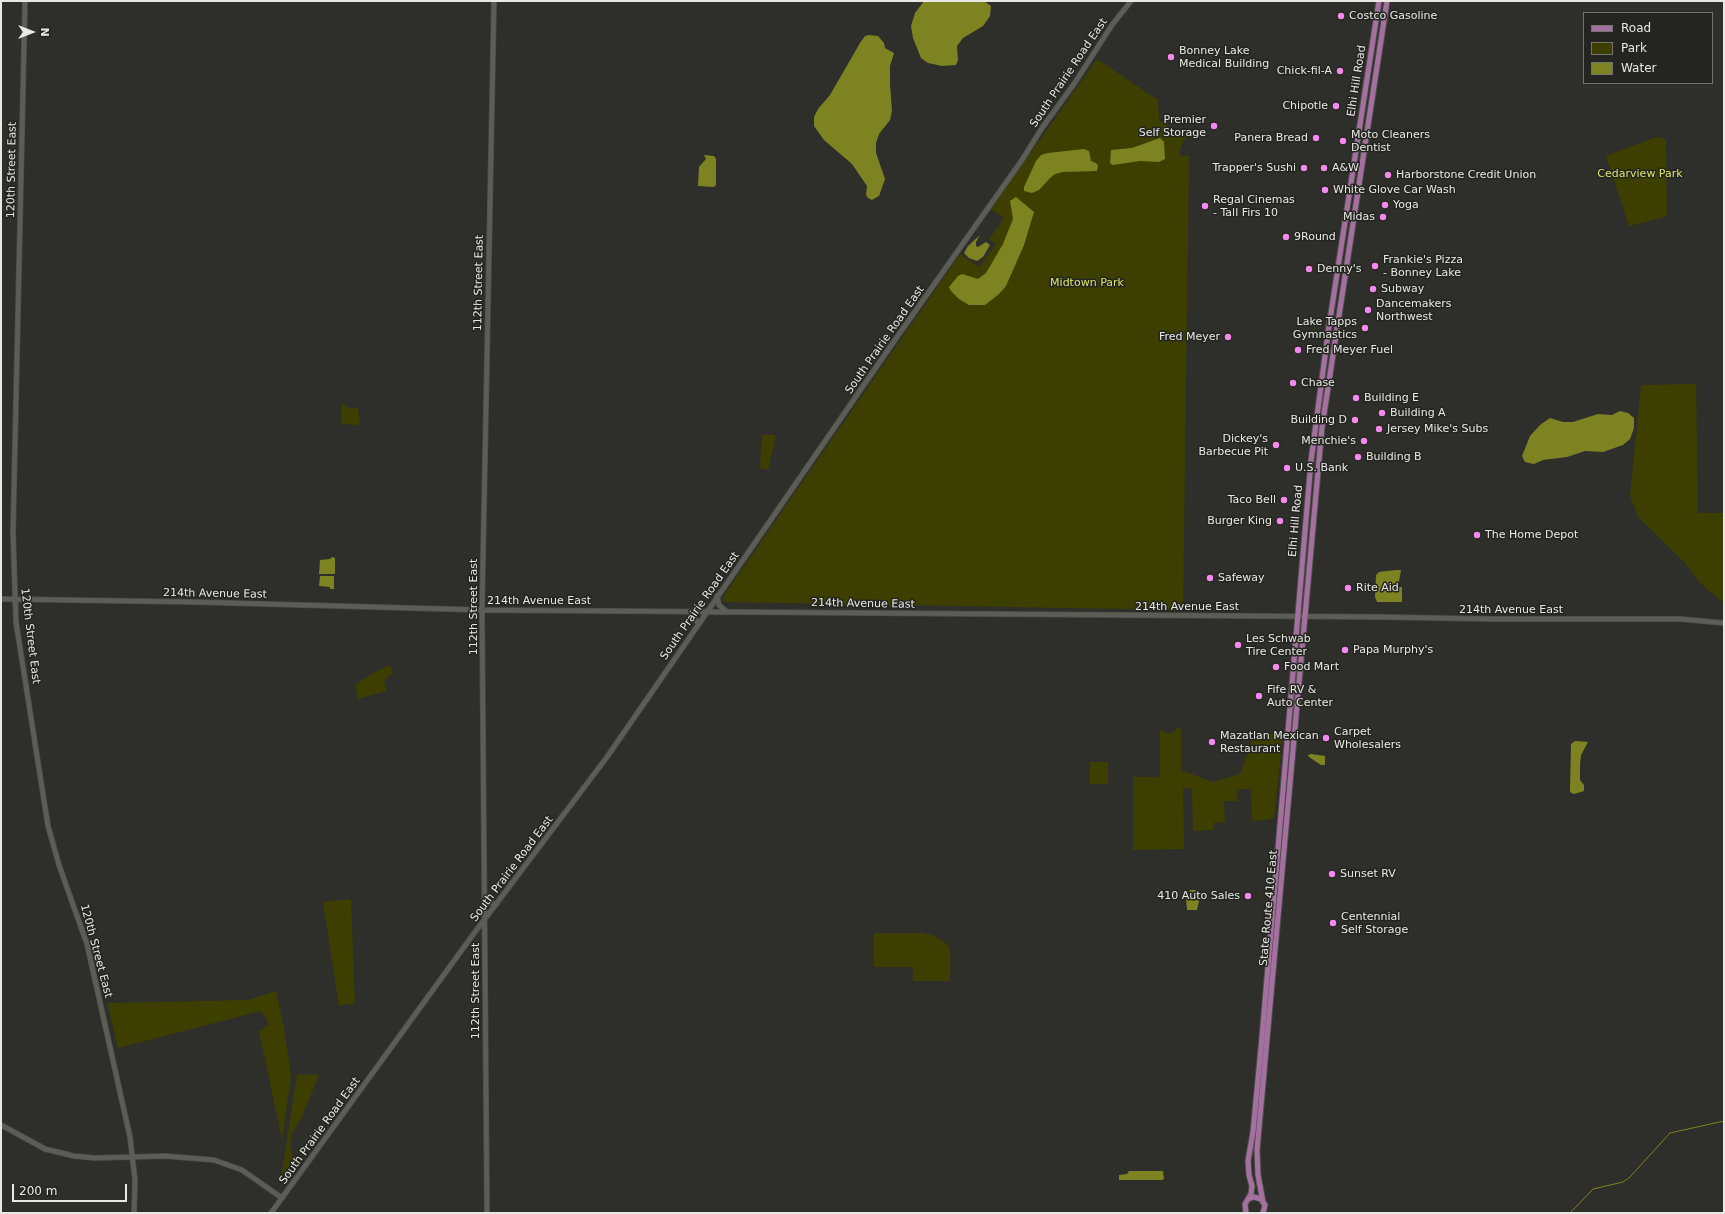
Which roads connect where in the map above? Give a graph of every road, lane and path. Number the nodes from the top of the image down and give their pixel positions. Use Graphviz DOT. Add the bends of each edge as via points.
graph roads {
  1 [pos="25,1"];
  2 [pos="494,1"];
  3 [pos="1131,1"];
  4 [pos="1379,1"];
  5 [pos="1387,1"];
  6 [pos="717,596"];
  7 [pos="1,599"];
  8 [pos="14,599"];
  9 [pos="482,610"];
  10 [pos="689,612"];
  11 [pos="706,612"];
  12 [pos="727,612"];
  13 [pos="1298,616"];
  14 [pos="1305,616"];
  15 [pos="1724,623"];
  16 [pos="698,624"];
  17 [pos="484,898"];
  18 [pos="497,904"];
  19 [pos="484,921"];
  20 [pos="472,936"];
  21 [pos="484,940"];
  22 [pos="1,1125"];
  23 [pos="132,1156"];
  24 [pos="282,1198"];
  25 [pos="1247,1200"];
  26 [pos="1263,1202"];
  27 [pos="1245,1212"];
  28 [pos="134,1213"];
  29 [pos="272,1213"];
  30 [pos="487,1213"];
  31 [pos="1263,1213"];
  1 -- 8 [label="street, 120th Street East" via="13,533"];
  2 -- 9 [label="street, 112th Street East"];
  3 -- 6 [label="street, South Prairie Road East"];
  4 -- 13 [label="main road, Elhi Hill Road" via="1316,426"];
  5 -- 14 [label="main road, Elhi Hill Road" via="1322,427"];
  6 -- 11 [label="street, South Prairie Road East"];
  6 -- 12 [label="street" via="719,605"];
  7 -- 8 [label="street, 214th Avenue East"];
  8 -- 9 [label="street, 214th Avenue East"];
  8 -- 23 [label="street, 120th Street East" via="48,826 87,944"];
  9 -- 10 [label="street, 214th Avenue East"];
  9 -- 17 [label="street, 112th Street East"];
  10 -- 11 [label="street, 214th Avenue East"];
  10 -- 16 [label="street"];
  11 -- 12 [label="street, 214th Avenue East"];
  11 -- 16 [label="street, South Prairie Road East"];
  12 -- 13 [label="street, 214th Avenue East"];
  13 -- 14 [label="street, 214th Avenue East"];
  13 -- 25 [label="main road, State Route 410 East" via="1255,1110 1248,1161 1252,1186"];
  14 -- 15 [label="street, 214th Avenue East" via="1680,619"];
  14 -- 26 [label="main road, State Route 410 East" via="1257,1150"];
  16 -- 18 [label="street, South Prairie Road East" via="598,769"];
  17 -- 18 [label="street" via="489,903"];
  17 -- 19 [label="street, 112th Street East"];
  18 -- 19 [label="street, South Prairie Road East"];
  19 -- 20 [label="street, South Prairie Road East"];
  19 -- 21 [label="street, 112th Street East"];
  20 -- 21 [label="street"];
  20 -- 24 [label="street, South Prairie Road East"];
  21 -- 30 [label="street, 112th Street East"];
  22 -- 23 [label="street" via="34,1143 62,1154 95,1158"];
  23 -- 24 [label="street" via="216,1160 242,1170"];
  23 -- 28 [label="street, 120th Street East" via="135,1180"];
  24 -- 29 [label="street, South Prairie Road East"];
  25 -- 26 [label="main road" via="1257,1197"];
  25 -- 27 [label="main road, State Route 410 East"];
  26 -- 31 [label="main road, State Route 410 East"];
}
